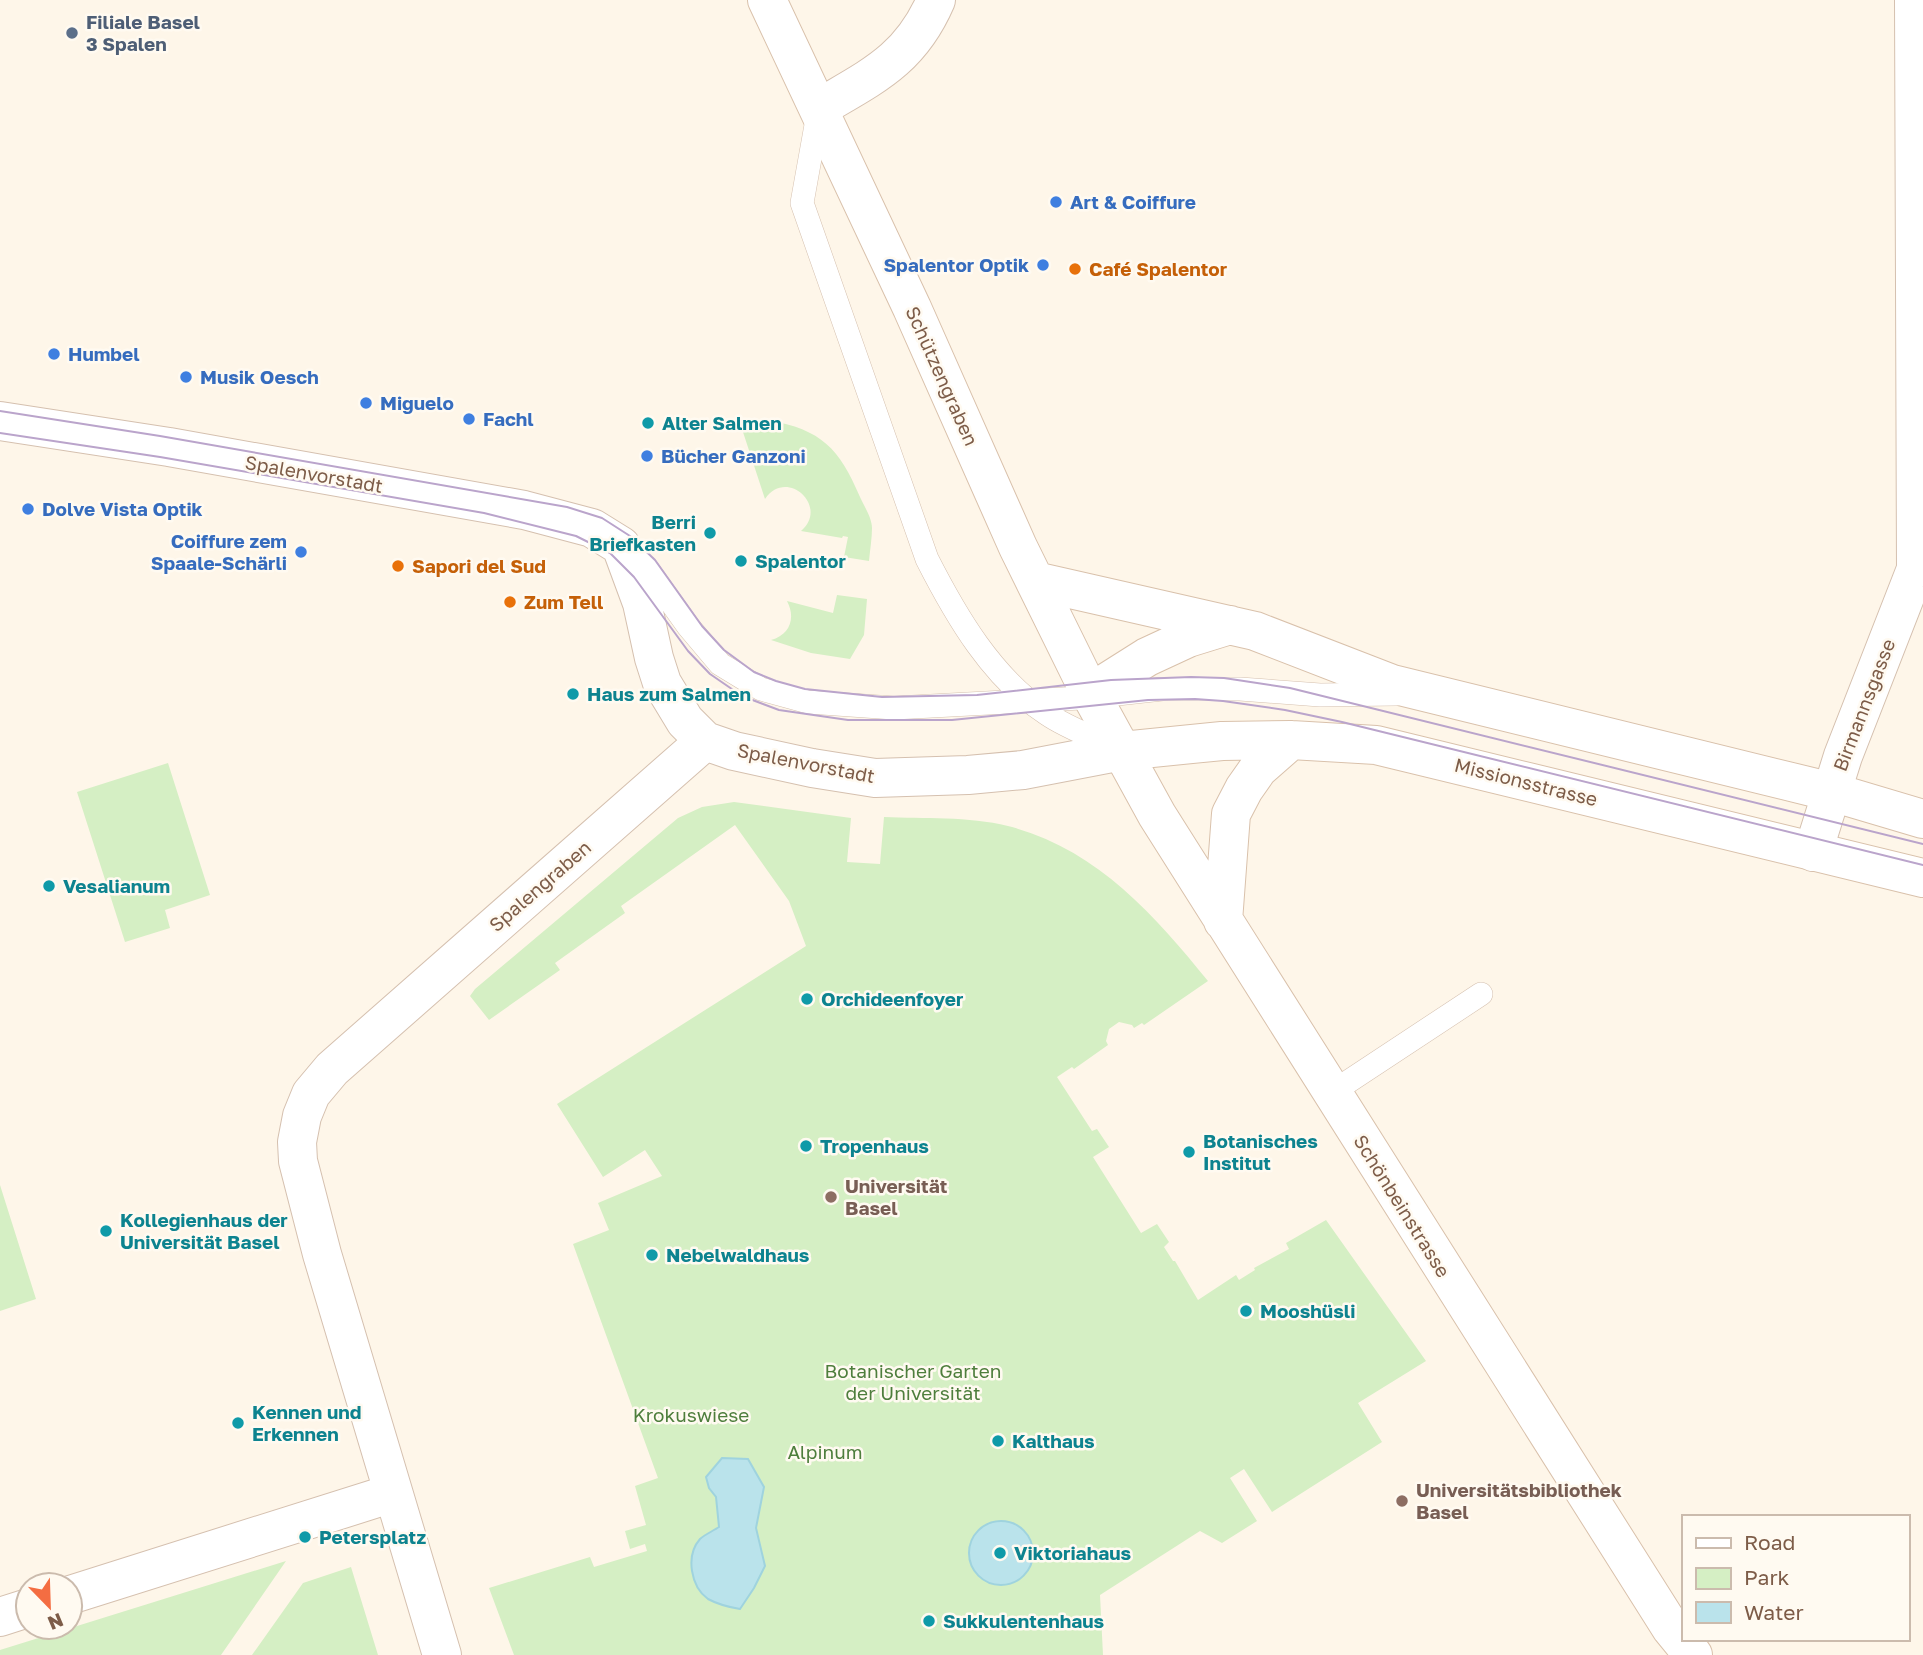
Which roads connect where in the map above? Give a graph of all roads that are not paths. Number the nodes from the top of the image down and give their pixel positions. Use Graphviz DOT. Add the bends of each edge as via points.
graph roads {
  1 [pos="768,0"];
  2 [pos="936,0"];
  3 [pos="1914,0"];
  4 [pos="819,108"];
  5 [pos="0,421"];
  6 [pos="621,546"];
  7 [pos="1920,565"];
  8 [pos="1035,581"];
  9 [pos="1230,625"];
  10 [pos="1431,693"];
  11 [pos="1091,695"];
  12 [pos="1028,700"];
  13 [pos="1291,740"];
  14 [pos="705,741"];
  15 [pos="1122,751"];
  16 [pos="1832,792"];
  17 [pos="1923,818"];
  18 [pos="1813,852"];
  19 [pos="1923,878"];
  20 [pos="1223,921"];
  21 [pos="1481,994"];
  22 [pos="1331,1093"];
  23 [pos="393,1493"];
  24 [pos="84,1591"];
  25 [pos="442,1655"];
  26 [pos="1693,1655"];
  1 -- 4 [label="main road, Schützengraben"];
  2 -- 4 [label="main road" via="905,50 881,71"];
  3 -- 7 [label="main road"];
  4 -- 8 [label="main road, Schützengraben"];
  4 -- 12 [label="lane" via="802,203 898,477 927,559 951,607 986,655"];
  5 -- 6 [label="main road, Spalenvorstadt" via="524,510 592,528"];
  6 -- 12 [label="lane, Spalenvorstadt" via="646,567 720,664 761,689 807,702 894,708"];
  6 -- 14 [label="main road" via="642,603 662,683 685,721"];
  7 -- 16 [label="main road, Birmannsgasse"];
  8 -- 9 [label="main road"];
  8 -- 11 [label="main road, Schützengraben"];
  9 -- 10 [label="main road" via="1392,684"];
  9 -- 11 [label="main road" via="1147,657"];
  10 -- 11 [label="lane" via="1320,695 1162,689"];
  10 -- 16 [label="main road"];
  11 -- 12 [label="lane, Spalenvorstadt"];
  11 -- 15 [label="main road, Schützengraben"];
  12 -- 15 [label="lane" via="1049,716"];
  13 -- 15 [label="main road, Missionsstrasse"];
  13 -- 18 [label="main road, Missionsstrasse" via="1376,745"];
  13 -- 20 [label="main road" via="1258,769 1231,814"];
  14 -- 15 [label="main road, Spalenvorstadt" via="764,758 875,778 1023,770"];
  14 -- 23 [label="main road, Spalengraben" via="332,1069 311,1094 297,1142 302,1179"];
  15 -- 20 [label="main road, Schönbeinstrasse"];
  16 -- 17 [label="main road"];
  16 -- 18 [label="main road, Birmannsgasse"];
  18 -- 19 [label="main road, Missionsstrasse"];
  20 -- 22 [label="main road, Schönbeinstrasse"];
  21 -- 22 [label="lane"];
  22 -- 26 [label="main road, Schönbeinstrasse" via="1671,1628"];
  23 -- 24 [label="main road"];
  23 -- 25 [label="main road"];
}
